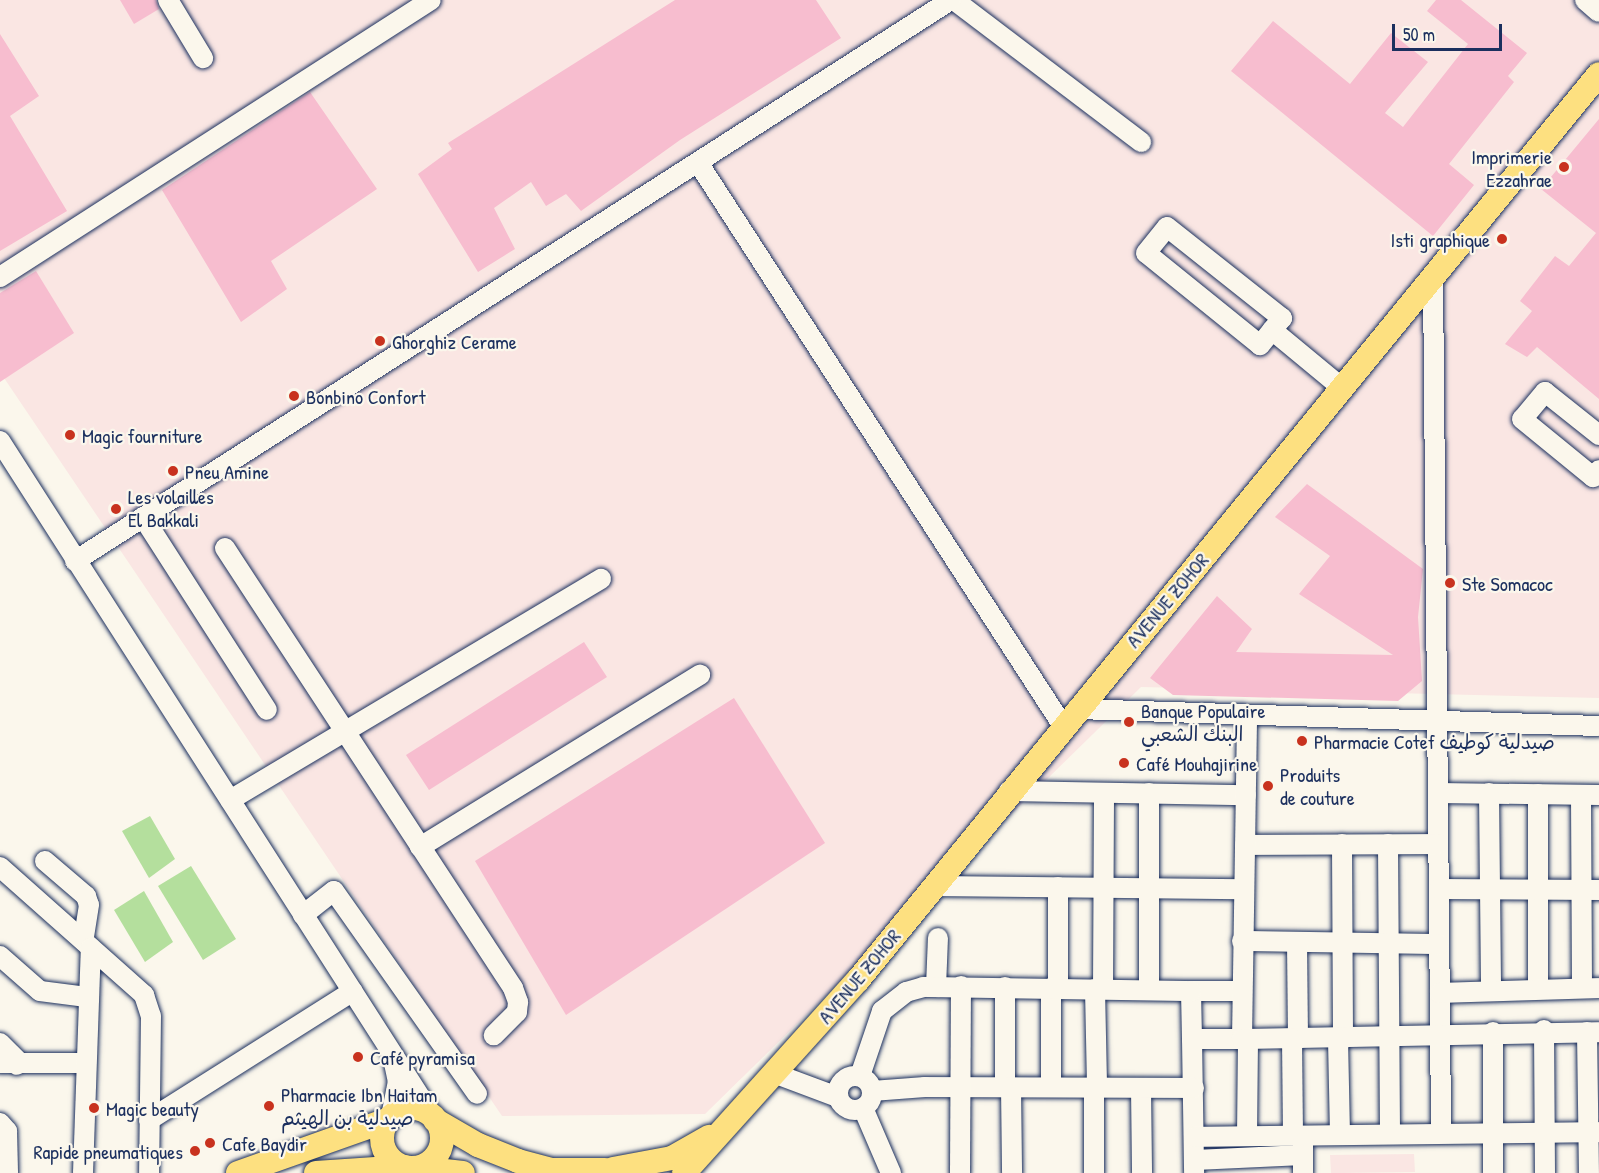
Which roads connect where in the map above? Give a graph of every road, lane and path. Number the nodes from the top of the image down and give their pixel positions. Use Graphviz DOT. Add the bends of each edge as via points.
graph roads {
  1 [pos="168,0"];
  2 [pos="431,0"];
  3 [pos="952,0"];
  4 [pos="1585,0"];
  5 [pos="1599,12"];
  6 [pos="203,58"];
  7 [pos="1599,74"];
  8 [pos="1141,142"];
  9 [pos="699,164"];
  10 [pos="0,277"];
  11 [pos="1433,279"];
  12 [pos="1272,330"];
  13 [pos="1342,388"];
  14 [pos="1599,435"];
  15 [pos="0,441"];
  16 [pos="1599,470"];
  17 [pos="143,517"];
  18 [pos="225,548"];
  19 [pos="75,561"];
  20 [pos="601,579"];
  21 [pos="700,675"];
  22 [pos="267,710"];
  23 [pos="1247,716"];
  24 [pos="1070,718"];
  25 [pos="1437,721"];
  26 [pos="1599,726"];
  27 [pos="345,732"];
  28 [pos="1010,791"];
  29 [pos="1104,793"];
  30 [pos="1149,793"];
  31 [pos="1438,793"];
  32 [pos="1489,793"];
  33 [pos="1538,794"];
  34 [pos="1246,795"];
  35 [pos="1590,795"];
  36 [pos="230,801"];
  37 [pos="1342,844"];
  38 [pos="1388,844"];
  39 [pos="1438,844"];
  40 [pos="1245,845"];
  41 [pos="420,847"];
  42 [pos="45,861"];
  43 [pos="0,867"];
  44 [pos="933,886"];
  45 [pos="1058,887"];
  46 [pos="1104,888"];
  47 [pos="1149,888"];
  48 [pos="1244,889"];
  49 [pos="1439,889"];
  50 [pos="1491,889"];
  51 [pos="1536,890"];
  52 [pos="1591,890"];
  53 [pos="303,915"];
  54 [pos="938,938"];
  55 [pos="1242,941"];
  56 [pos="1297,942"];
  57 [pos="1343,942"];
  58 [pos="1388,943"];
  59 [pos="1440,944"];
  60 [pos="87,945"];
  61 [pos="0,956"];
  62 [pos="961,986"];
  63 [pos="936,987"];
  64 [pos="1005,987"];
  65 [pos="1055,988"];
  66 [pos="1591,988"];
  67 [pos="1099,989"];
  68 [pos="1538,989"];
  69 [pos="1149,990"];
  70 [pos="1491,990"];
  71 [pos="1191,991"];
  72 [pos="1241,991"];
  73 [pos="353,992"];
  74 [pos="1440,993"];
  75 [pos="87,997"];
  76 [pos="1544,1030"];
  77 [pos="1492,1032"];
  78 [pos="1593,1032"];
  79 [pos="494,1035"];
  80 [pos="1439,1035"];
  81 [pos="1387,1038"];
  82 [pos="1192,1039"];
  83 [pos="1245,1039"];
  84 [pos="1295,1039"];
  85 [pos="1341,1039"];
  86 [pos="0,1043"];
  87 [pos="391,1051"];
  88 [pos="0,1063"];
  89 [pos="20,1063"];
  90 [pos="85,1063"];
  91 [pos="0,1071"];
  92 [pos="776,1074"];
  93 [pos="960,1087"];
  94 [pos="1008,1087"];
  95 [pos="1051,1087"];
  96 [pos="1096,1088"];
  97 [pos="1141,1088"];
  98 [pos="1194,1088"];
  99 [pos="865,1092"];
  100 [pos="477,1094"];
  101 [pos="838,1097"];
  102 [pos="434,1118"];
  103 [pos="390,1119"];
  104 [pos="149,1120"];
  105 [pos="0,1123"];
  106 [pos="731,1123"];
  107 [pos="1545,1131"];
  108 [pos="1390,1132"];
  109 [pos="1492,1132"];
  110 [pos="1594,1132"];
  111 [pos="1441,1133"];
  112 [pos="1298,1134"];
  113 [pos="1340,1134"];
  114 [pos="1248,1136"];
  115 [pos="1194,1137"];
  116 [pos="1303,1164"];
  117 [pos="1195,1166"];
  118 [pos="1226,1166"];
  119 [pos="411,1168"];
  120 [pos="610,1171"];
  121 [pos="8,1173"];
  122 [pos="83,1173"];
  123 [pos="150,1173"];
  124 [pos="238,1173"];
  125 [pos="316,1173"];
  126 [pos="463,1173"];
  127 [pos="684,1173"];
  128 [pos="891,1173"];
  129 [pos="960,1173"];
  130 [pos="1012,1173"];
  131 [pos="1094,1173"];
  132 [pos="1142,1173"];
  133 [pos="1493,1173"];
  134 [pos="1545,1173"];
  135 [pos="1589,1173"];
  1 -- 6 [label="street"];
  2 -- 10 [label="street"];
  3 -- 8 [label="street"];
  3 -- 9 [label="street"];
  4 -- 5 [label="street"];
  7 -- 11 [label="main road, AVENUE ZOHOR"];
  9 -- 17 [label="street"];
  9 -- 24 [label="street"];
  11 -- 13 [label="main road, AVENUE ZOHOR"];
  11 -- 25 [label="street"];
  12 -- 12 [label="street" via="1282,318 1167,226 1146,253 1260,345"];
  12 -- 13 [label="street"];
  13 -- 24 [label="main road, AVENUE ZOHOR"];
  14 -- 16 [label="street" via="1545,392 1522,419 1593,477"];
  15 -- 19 [label="street"];
  17 -- 19 [label="street"];
  17 -- 22 [label="street"];
  18 -- 27 [label="street"];
  19 -- 36 [label="street"];
  20 -- 27 [label="street"];
  21 -- 41 [label="street"];
  23 -- 24 [label="street"];
  23 -- 25 [label="street"];
  23 -- 34 [label="street"];
  24 -- 28 [label="main road, AVENUE ZOHOR"];
  25 -- 26 [label="street"];
  25 -- 31 [label="street"];
  27 -- 36 [label="street"];
  27 -- 41 [label="street"];
  28 -- 29 [label="street"];
  28 -- 44 [label="main road, AVENUE ZOHOR"];
  29 -- 30 [label="street"];
  29 -- 46 [label="street"];
  30 -- 34 [label="street"];
  30 -- 47 [label="street"];
  31 -- 32 [label="street"];
  31 -- 39 [label="street"];
  32 -- 33 [label="street"];
  32 -- 50 [label="street"];
  33 -- 35 [label="street"];
  33 -- 51 [label="street"];
  34 -- 40 [label="street"];
  35 -- 52 [label="street"];
  36 -- 53 [label="street"];
  37 -- 38 [label="street"];
  37 -- 40 [label="street"];
  37 -- 57 [label="street"];
  38 -- 39 [label="street"];
  38 -- 58 [label="street"];
  39 -- 49 [label="street"];
  40 -- 48 [label="street"];
  41 -- 79 [label="street" via="518,1002 517,1012"];
  42 -- 60 [label="street" via="86,896"];
  43 -- 60 [label="street"];
  44 -- 45 [label="street"];
  44 -- 92 [label="main road, AVENUE ZOHOR"];
  45 -- 46 [label="street"];
  45 -- 65 [label="street"];
  46 -- 47 [label="street"];
  46 -- 67 [label="street"];
  47 -- 48 [label="street"];
  47 -- 69 [label="street"];
  48 -- 55 [label="street"];
  49 -- 50 [label="street"];
  49 -- 59 [label="street"];
  50 -- 51 [label="street"];
  50 -- 70 [label="street"];
  51 -- 52 [label="street"];
  51 -- 68 [label="street"];
  52 -- 66 [label="street"];
  53 -- 73 [label="street"];
  53 -- 100 [label="street" via="334,891"];
  54 -- 63 [label="street"];
  55 -- 56 [label="street"];
  55 -- 72 [label="street"];
  56 -- 57 [label="street"];
  56 -- 84 [label="street"];
  57 -- 58 [label="street"];
  57 -- 85 [label="street"];
  58 -- 59 [label="street"];
  58 -- 81 [label="street"];
  59 -- 74 [label="street"];
  60 -- 75 [label="street"];
  60 -- 104 [label="street" via="144,995 151,1016"];
  61 -- 75 [label="street" via="40,991"];
  62 -- 63 [label="street"];
  62 -- 64 [label="street"];
  62 -- 93 [label="street"];
  63 -- 99 [label="street" via="906,992 882,1011"];
  64 -- 65 [label="street"];
  64 -- 94 [label="street"];
  65 -- 67 [label="street"];
  65 -- 95 [label="street"];
  66 -- 68 [label="street"];
  67 -- 69 [label="street"];
  67 -- 96 [label="street"];
  68 -- 70 [label="street"];
  69 -- 71 [label="street"];
  70 -- 74 [label="street"];
  71 -- 72 [label="street"];
  71 -- 82 [label="street"];
  72 -- 83 [label="street"];
  73 -- 87 [label="street"];
  73 -- 104 [label="street"];
  74 -- 80 [label="street"];
  75 -- 90 [label="street"];
  76 -- 77 [label="street"];
  76 -- 78 [label="street"];
  76 -- 107 [label="street"];
  77 -- 80 [label="street"];
  77 -- 109 [label="street"];
  78 -- 110 [label="street"];
  80 -- 81 [label="street"];
  80 -- 111 [label="street"];
  81 -- 85 [label="street"];
  81 -- 108 [label="street"];
  82 -- 83 [label="street"];
  82 -- 98 [label="street"];
  83 -- 84 [label="street"];
  83 -- 114 [label="street"];
  84 -- 85 [label="street"];
  84 -- 112 [label="street"];
  85 -- 113 [label="street"];
  86 -- 89 [label="street"];
  87 -- 102 [label="street"];
  87 -- 103 [label="street" via="398,1082"];
  88 -- 89 [label="street"];
  89 -- 90 [label="street"];
  89 -- 91 [label="street"];
  90 -- 122 [label="street"];
  92 -- 101 [label="street"];
  92 -- 106 [label="main road, AVENUE ZOHOR"];
  93 -- 94 [label="street"];
  93 -- 99 [label="street"];
  93 -- 129 [label="street"];
  94 -- 95 [label="street"];
  94 -- 130 [label="street"];
  95 -- 96 [label="street"];
  96 -- 97 [label="street"];
  96 -- 131 [label="street"];
  97 -- 98 [label="street"];
  97 -- 132 [label="street"];
  98 -- 115 [label="street"];
  99 -- 101 [label="street" via="851,1110"];
  99 -- 101 [label="street" via="843,1080"];
  99 -- 128 [label="street"];
  102 -- 103 [label="main road" via="416,1109"];
  102 -- 119 [label="main road" via="442,1133 440,1149 432,1161"];
  102 -- 120 [label="main road, AVENUE ZOHOR" via="478,1145 518,1161 552,1170"];
  103 -- 119 [label="main road" via="383,1131 384,1148 394,1162"];
  103 -- 124 [label="main road"];
  104 -- 123 [label="street"];
  105 -- 121 [label="street" via="7,1131"];
  106 -- 120 [label="main road, AVENUE ZOHOR" via="672,1158"];
  106 -- 127 [label="main road, AVENUE ZOHOR"];
  107 -- 109 [label="street"];
  107 -- 110 [label="street"];
  107 -- 134 [label="street"];
  108 -- 111 [label="street"];
  108 -- 113 [label="street"];
  109 -- 111 [label="street"];
  109 -- 133 [label="street"];
  110 -- 135 [label="street"];
  112 -- 113 [label="street"];
  112 -- 114 [label="street"];
  112 -- 116 [label="street"];
  114 -- 115 [label="street"];
  115 -- 117 [label="street"];
  116 -- 118 [label="street"];
  117 -- 118 [label="street"];
  119 -- 125 [label="main road"];
  119 -- 126 [label="main road"];
}
